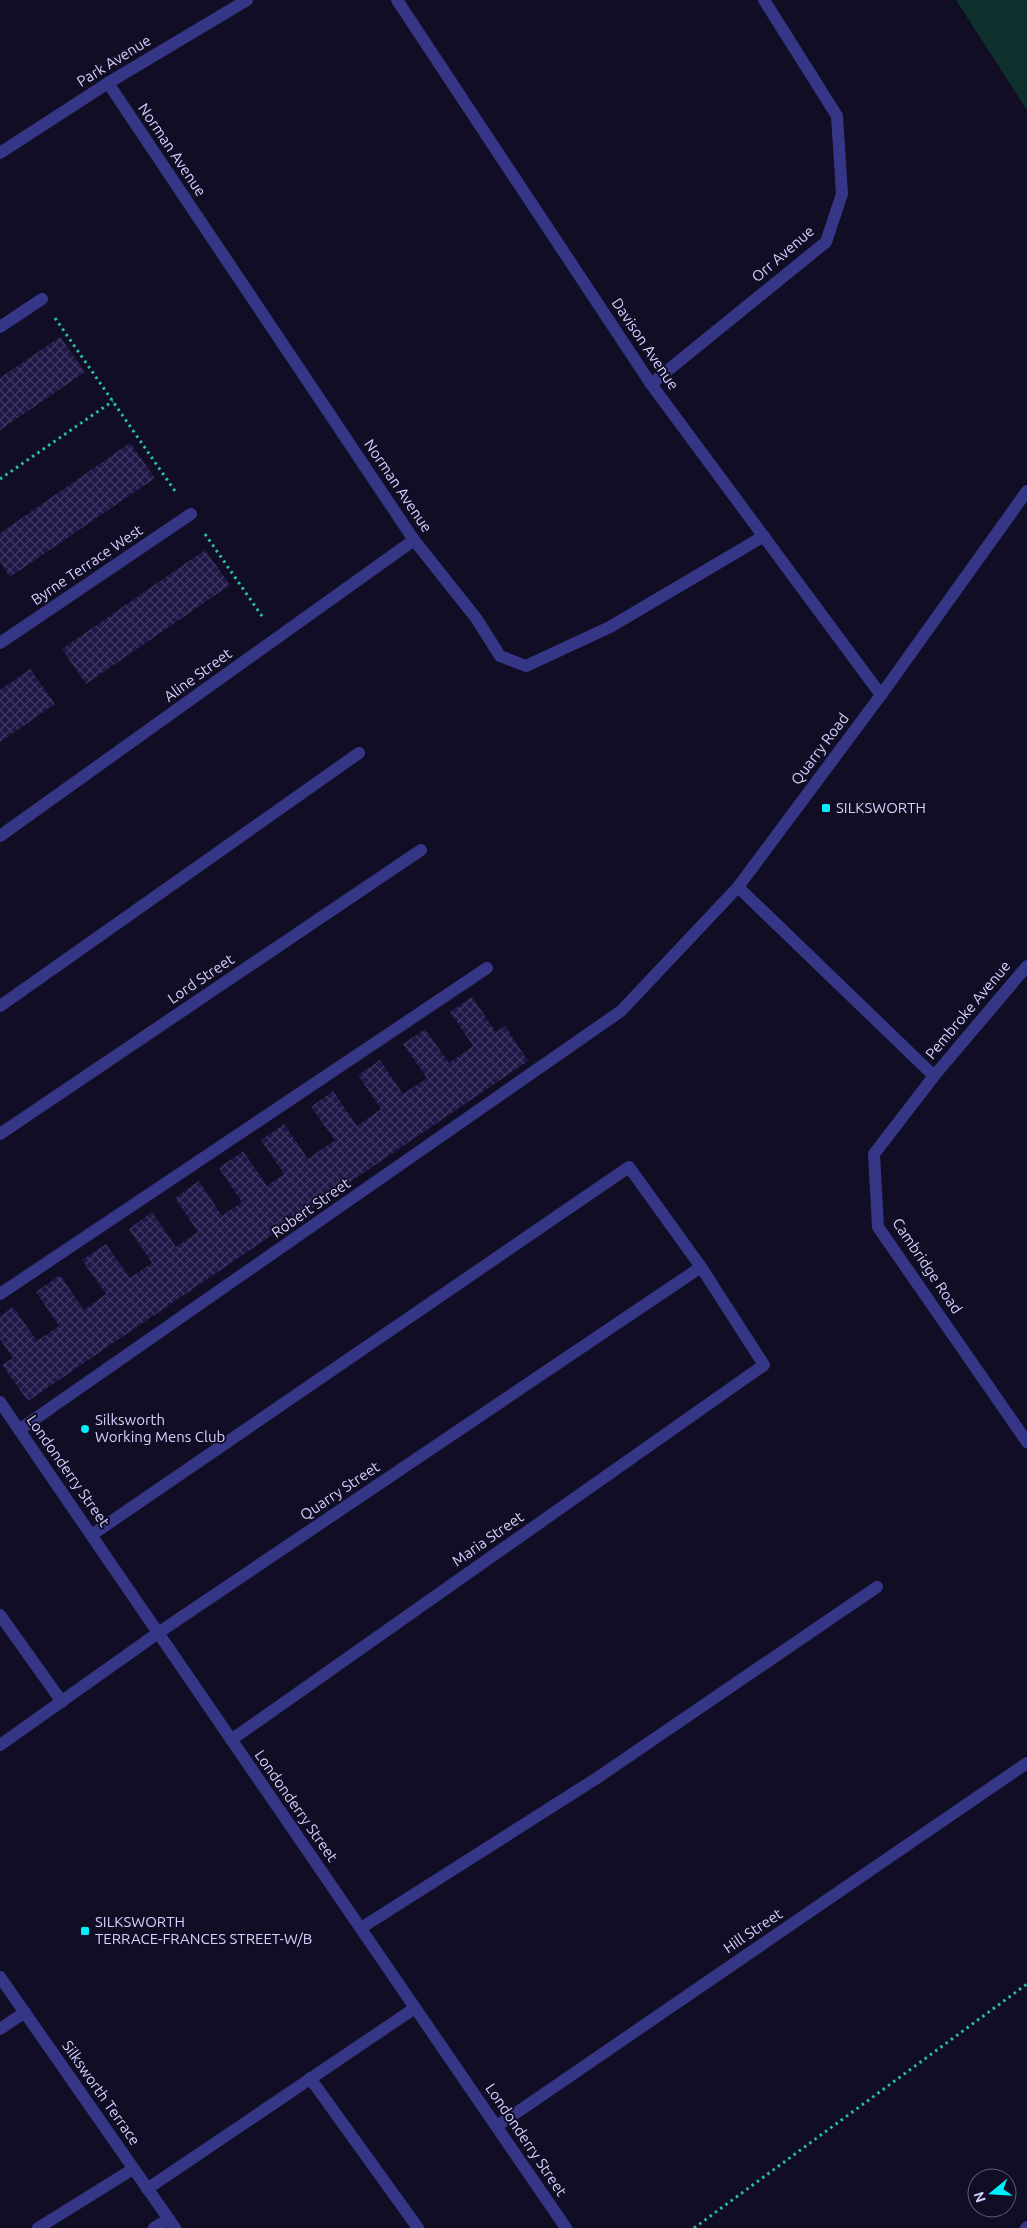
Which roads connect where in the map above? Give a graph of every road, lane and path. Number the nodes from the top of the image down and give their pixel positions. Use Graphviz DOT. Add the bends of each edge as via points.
graph roads {
  1 [pos="247,0"];
  2 [pos="398,0"];
  3 [pos="764,0"];
  4 [pos="108,82"];
  5 [pos="0,153"];
  6 [pos="42,299"];
  7 [pos="0,327"];
  8 [pos="651,384"];
  9 [pos="113,401"];
  10 [pos="0,479"];
  11 [pos="1027,491"];
  12 [pos="191,514"];
  13 [pos="764,536"];
  14 [pos="414,540"];
  15 [pos="278,638"];
  16 [pos="0,643"];
  17 [pos="881,695"];
  18 [pos="359,753"];
  19 [pos="0,836"];
  20 [pos="421,850"];
  21 [pos="738,887"];
  22 [pos="1027,966"];
  23 [pos="486,968"];
  24 [pos="0,1006"];
  25 [pos="621,1012"];
  26 [pos="934,1076"];
  27 [pos="0,1134"];
  28 [pos="701,1267"];
  29 [pos="0,1294"];
  30 [pos="0,1402"];
  31 [pos="19,1430"];
  32 [pos="1027,1442"];
  33 [pos="92,1534"];
  34 [pos="877,1587"];
  35 [pos="0,1615"];
  36 [pos="158,1633"];
  37 [pos="62,1702"];
  38 [pos="231,1740"];
  39 [pos="0,1745"];
  40 [pos="1027,1763"];
  41 [pos="361,1928"];
  42 [pos="0,1977"];
  43 [pos="1027,1984"];
  44 [pos="415,2008"];
  45 [pos="25,2012"];
  46 [pos="0,2029"];
  47 [pos="310,2078"];
  48 [pos="497,2126"];
  49 [pos="133,2169"];
  50 [pos="147,2189"];
  51 [pos="172,2224"];
  52 [pos="38,2228"];
  53 [pos="154,2228"];
  54 [pos="418,2228"];
  55 [pos="566,2228"];
  56 [pos="694,2228"];
  1 -- 4 [label="street, Park Avenue"];
  2 -- 8 [label="street, Davison Avenue"];
  3 -- 8 [label="street, Orr Avenue" via="837,116 842,194 826,242"];
  4 -- 5 [label="street, Park Avenue"];
  4 -- 14 [label="street, Norman Avenue"];
  6 -- 7 [label="street"];
  6 -- 9 [label="path"];
  8 -- 13 [label="street, Davison Avenue"];
  9 -- 10 [label="path"];
  9 -- 12 [label="path"];
  11 -- 17 [label="street, Quarry Road"];
  12 -- 15 [label="path"];
  12 -- 16 [label="street, Byrne Terrace West"];
  13 -- 14 [label="street, Norman Avenue" via="610,627 526,666 500,656 476,618"];
  13 -- 17 [label="street, Davison Avenue"];
  14 -- 15 [label="street, Aline Street"];
  15 -- 19 [label="street, Aline Street"];
  17 -- 21 [label="street, Quarry Road"];
  18 -- 24 [label="street"];
  20 -- 27 [label="street, Lord Street"];
  21 -- 25 [label="street, Quarry Road"];
  21 -- 26 [label="street"];
  22 -- 26 [label="street, Pembroke Avenue"];
  23 -- 29 [label="street"];
  25 -- 31 [label="street, Robert Street"];
  26 -- 32 [label="street, Cambridge Road" via="874,1154 878,1227"];
  28 -- 33 [label="street" via="629,1167"];
  28 -- 36 [label="street, Quarry Street"];
  28 -- 38 [label="street, Maria Street" via="764,1365"];
  30 -- 31 [label="street, Londonderry Street"];
  31 -- 33 [label="street, Londonderry Street"];
  33 -- 36 [label="street, Londonderry Street"];
  34 -- 41 [label="street" via="597,1778"];
  35 -- 37 [label="street"];
  36 -- 37 [label="street, Quarry Street"];
  36 -- 38 [label="street, Londonderry Street"];
  37 -- 39 [label="street, Quarry Street"];
  38 -- 41 [label="street, Londonderry Street"];
  40 -- 48 [label="street, Hill Street"];
  41 -- 44 [label="street, Londonderry Street"];
  42 -- 45 [label="street, Silksworth Terrace"];
  43 -- 56 [label="path"];
  44 -- 47 [label="street"];
  44 -- 48 [label="street, Londonderry Street"];
  45 -- 46 [label="street"];
  45 -- 49 [label="street, Silksworth Terrace"];
  47 -- 50 [label="street"];
  47 -- 54 [label="street"];
  48 -- 55 [label="street, Londonderry Street"];
  49 -- 50 [label="street, Silksworth Terrace"];
  49 -- 52 [label="street"];
  50 -- 51 [label="street, Silksworth Terrace"];
  51 -- 53 [label="street"];
}
